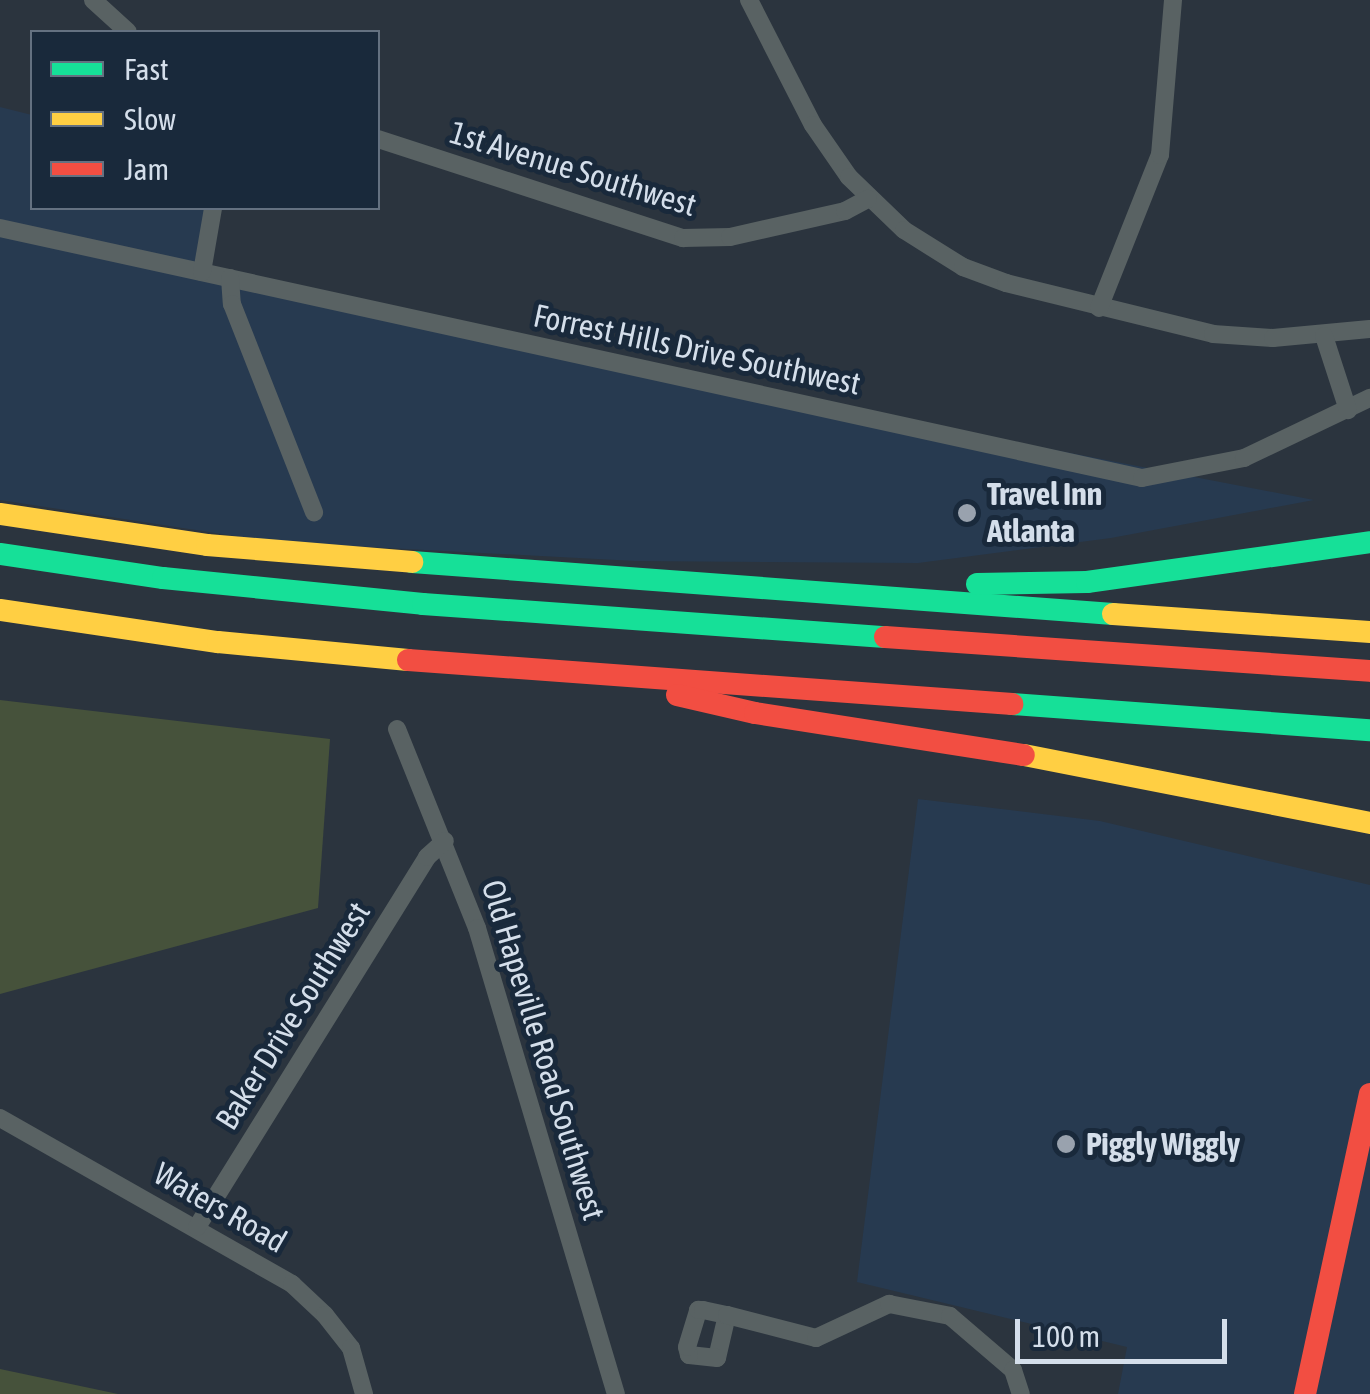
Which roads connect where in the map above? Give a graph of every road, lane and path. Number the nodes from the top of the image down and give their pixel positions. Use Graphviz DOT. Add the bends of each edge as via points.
graph roads {
  1 [pos="93,0"];
  2 [pos="749,0"];
  3 [pos="1172,0"];
  4 [pos="126,30"];
  5 [pos="380,141"];
  6 [pos="868,199"];
  7 [pos="214,210"];
  8 [pos="0,228"];
  9 [pos="202,272"];
  10 [pos="230,278"];
  11 [pos="1099,308"];
  12 [pos="1370,330"];
  13 [pos="1324,336"];
  14 [pos="1370,398"];
  15 [pos="1348,410"];
  16 [pos="314,512"];
  17 [pos="0,514"];
  18 [pos="1370,542"];
  19 [pos="0,554"];
  20 [pos="501,570"];
  21 [pos="0,610"];
  22 [pos="1370,632"];
  23 [pos="1370,671"];
  24 [pos="623,676"];
  25 [pos="397,729"];
  26 [pos="1370,730"];
  27 [pos="1370,823"];
  28 [pos="445,842"];
  29 [pos="1370,1094"];
  30 [pos="0,1118"];
  31 [pos="1366,1132"];
  32 [pos="197,1227"];
  33 [pos="727,1315"];
  34 [pos="364,1394"];
  35 [pos="616,1394"];
  36 [pos="1021,1394"];
  37 [pos="1305,1394"];
  1 -- 4 [label="street"];
  2 -- 6 [label="street" via="813,125"];
  3 -- 11 [label="street" via="1160,155"];
  5 -- 6 [label="street, 1st Avenue Southwest" via="682,238 730,237 846,211"];
  6 -- 11 [label="street" via="963,267"];
  7 -- 9 [label="street"];
  8 -- 9 [label="street, Forrest Hills Drive Southwest"];
  9 -- 10 [label="street, Forrest Hills Drive Southwest"];
  10 -- 15 [label="street, Forrest Hills Drive Southwest" via="1142,478 1244,458"];
  10 -- 16 [label="street" via="232,304"];
  11 -- 13 [label="street" via="1214,334"];
  12 -- 13 [label="street"];
  13 -- 15 [label="street"];
  14 -- 15 [label="street, Forrest Hills Drive Southwest"];
  17 -- 20 [label="main road" via="206,545"];
  18 -- 20 [label="main road" via="1037,585 625,565"];
  19 -- 23 [label="main road" via="384,600"];
  20 -- 22 [label="main road"];
  21 -- 24 [label="main road" via="218,642"];
  24 -- 26 [label="main road"];
  24 -- 27 [label="main road" via="755,713 1078,764"];
  25 -- 28 [label="street, Old Hapeville Road Southwest"];
  28 -- 32 [label="street, Baker Drive Southwest" via="426,857"];
  28 -- 35 [label="street, Old Hapeville Road Southwest" via="504,1015"];
  29 -- 31 [label="main road"];
  30 -- 32 [label="street, Waters Road"];
  31 -- 37 [label="main road"];
  32 -- 34 [label="street, Waters Road" via="278,1274 325,1314 351,1348"];
  33 -- 36 [label="street" via="816,1338 889,1304 950,1316 1013,1370"];
}
